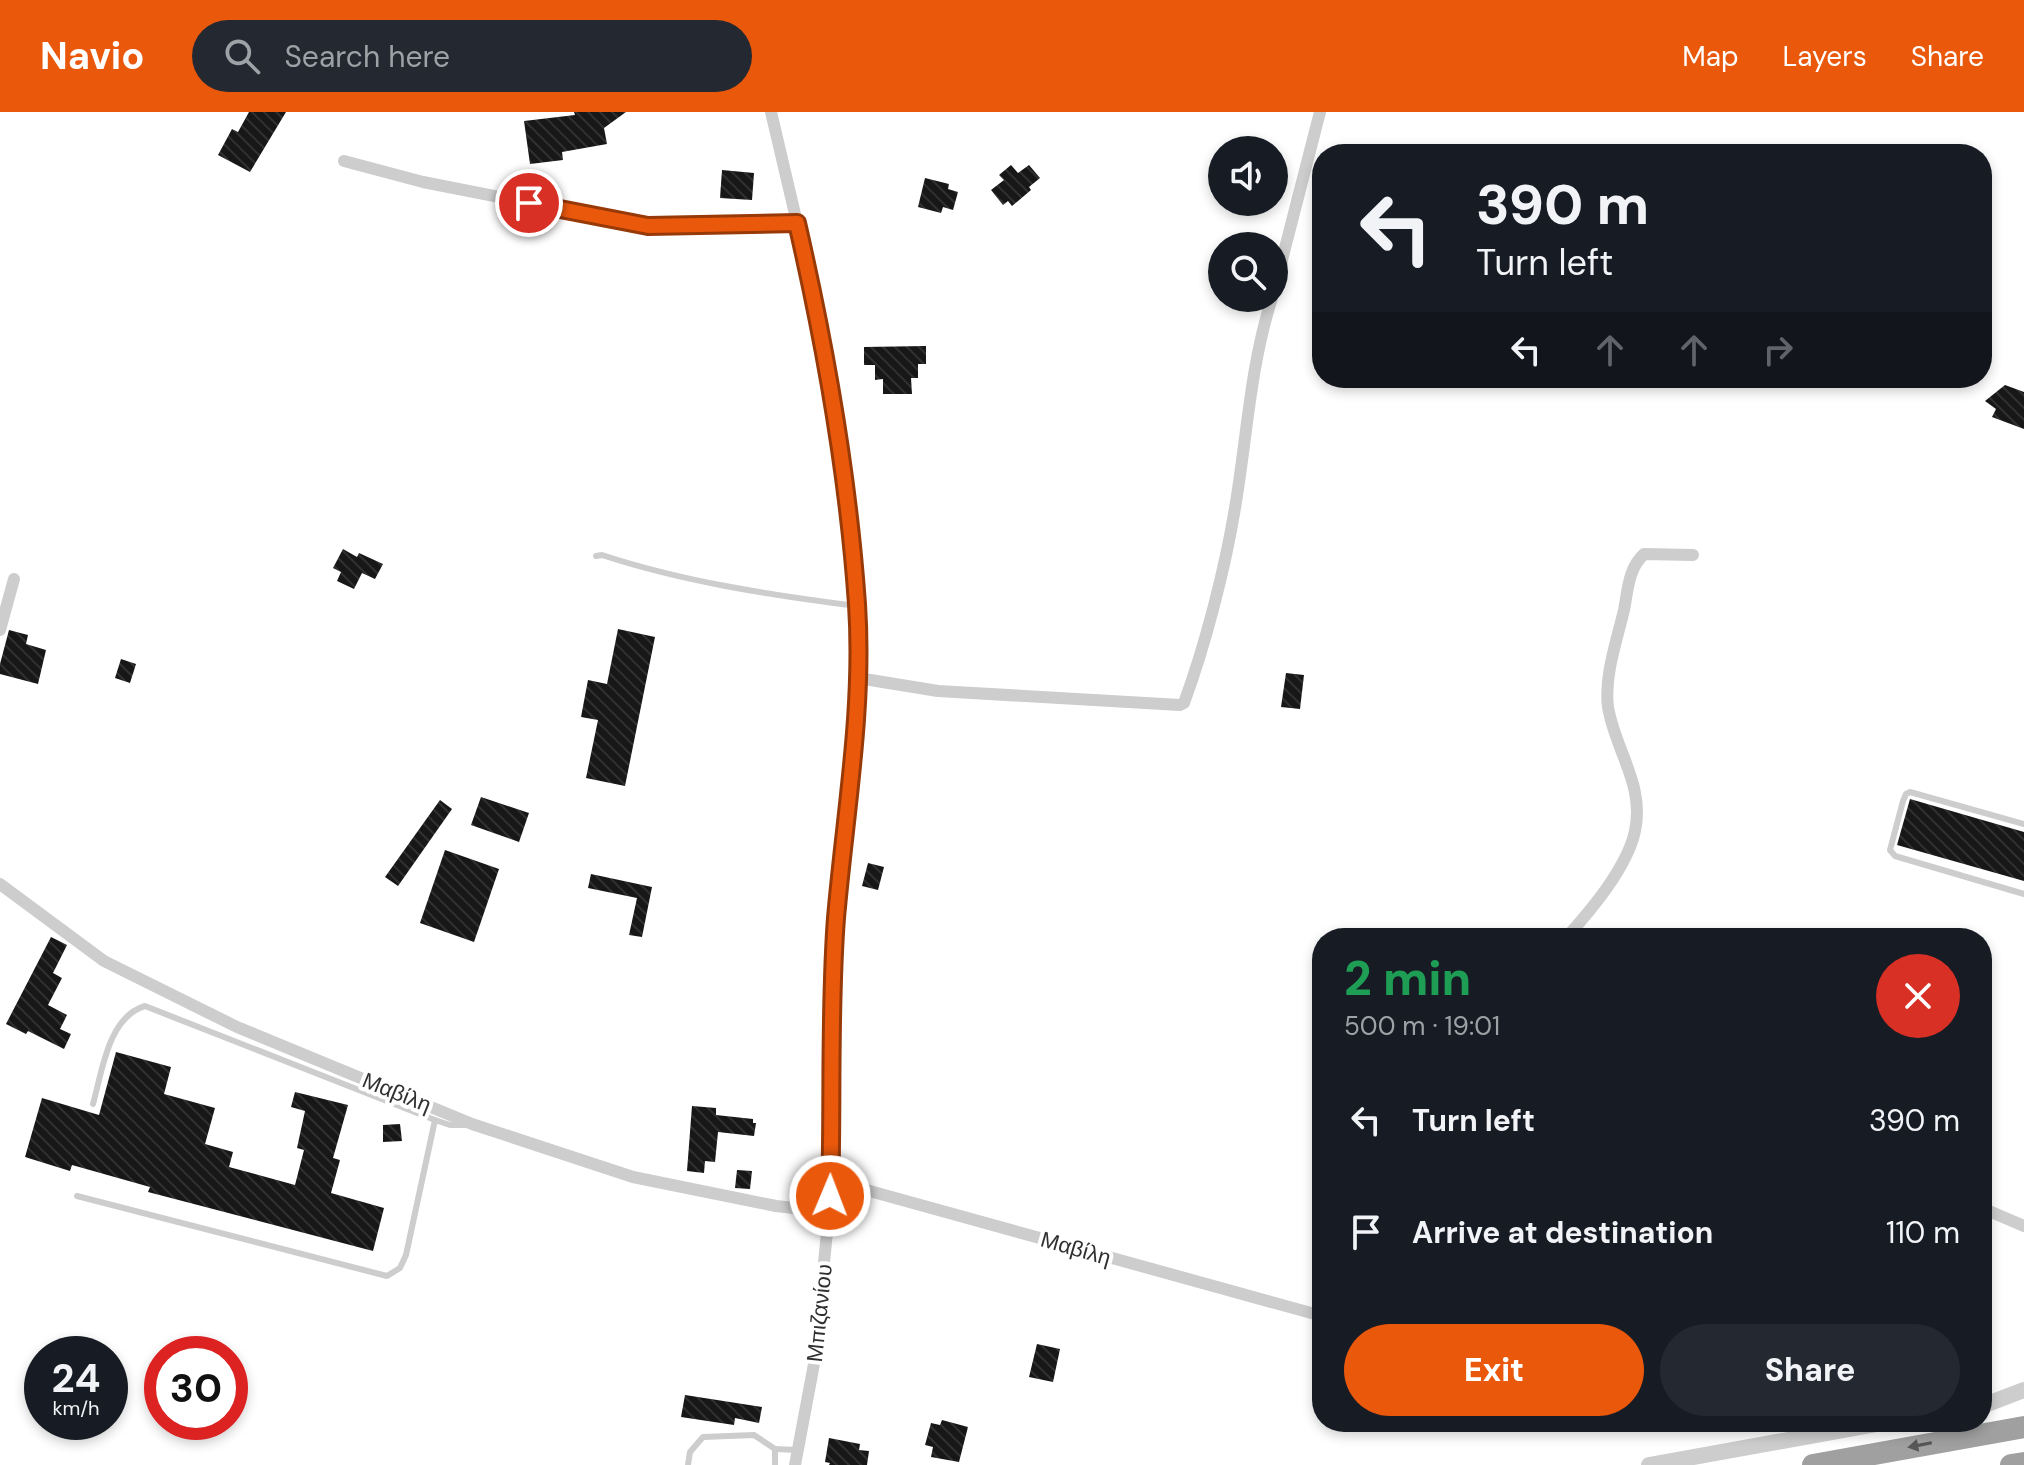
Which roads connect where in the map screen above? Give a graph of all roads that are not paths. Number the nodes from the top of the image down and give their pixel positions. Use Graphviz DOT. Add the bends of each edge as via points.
graph roads {
  1 [pos="771,112"];
  2 [pos="1320,112"];
  3 [pos="344,161"];
  4 [pos="797,223"];
  5 [pos="1288,237"];
  6 [pos="1268,312"];
  7 [pos="1693,555"];
  8 [pos="596,556"];
  9 [pos="14,579"];
  10 [pos="857,606"];
  11 [pos="0,630"];
  12 [pos="858,678"];
  13 [pos="2024,824"];
  14 [pos="0,884"];
  15 [pos="2024,894"];
  16 [pos="1574,928"];
  17 [pos="93,1104"];
  18 [pos="435,1120"];
  19 [pos="472,1124"];
  20 [pos="830,1180"];
  21 [pos="77,1196"];
  22 [pos="829,1212"];
  23 [pos="1992,1212"];
  24 [pos="2024,1226"];
  25 [pos="1312,1313"];
  26 [pos="2024,1390"];
  27 [pos="1992,1402"];
  28 [pos="2024,1427"];
  29 [pos="1817,1432"];
  30 [pos="1831,1432"];
  31 [pos="1820,1434"];
  32 [pos="775,1449"];
  33 [pos="797,1450"];
  34 [pos="2024,1463"];
  35 [pos="688,1465"];
  36 [pos="775,1465"];
  37 [pos="795,1465"];
  38 [pos="1649,1465"];
  39 [pos="1813,1465"];
  40 [pos="2011,1465"];
  1 -- 4 [label="street, Μπιζανίου"];
  2 -- 5 [label="street"];
  3 -- 4 [label="street" via="423,182 648,226"];
  4 -- 10 [label="street, Μπιζανίου" via="842,450"];
  6 -- 12 [label="street" via="1235,509 1184,703 938,691"];
  7 -- 16 [label="street" via="1644,554 1632,570 1607,685 1611,720 1638,800 1635,831 1605,890"];
  8 -- 10 [label="lane"];
  9 -- 11 [label="street"];
  10 -- 12 [label="street, Μπιζανίου"];
  12 -- 20 [label="street, Μπιζανίου" via="836,920"];
  13 -- 15 [label="lane" via="1910,792 1890,850 1895,856"];
  14 -- 19 [label="street, Μαβίλη" via="104,961 237,1027"];
  17 -- 18 [label="lane" via="121,1021 145,1006"];
  18 -- 19 [label="lane"];
  18 -- 21 [label="lane" via="406,1255 400,1268 387,1276"];
  19 -- 22 [label="street, Μαβίλη" via="633,1177"];
  20 -- 22 [label="street, Μπιζανίου"];
  20 -- 25 [label="street, Μαβίλη"];
  22 -- 33 [label="street, Μπιζανίου" via="814,1364"];
  23 -- 24 [label="street"];
  26 -- 27 [label="street"];
  28 -- 39 [label="highway, one-way"];
  29 -- 31 [label="street"];
  30 -- 31 [label="street"];
  31 -- 38 [label="street"];
  32 -- 33 [label="lane"];
  32 -- 35 [label="lane" via="754,1435 703,1437 690,1452"];
  32 -- 36 [label="lane"];
  33 -- 37 [label="street, Μπιζανίου"];
  34 -- 40 [label="highway"];
}
